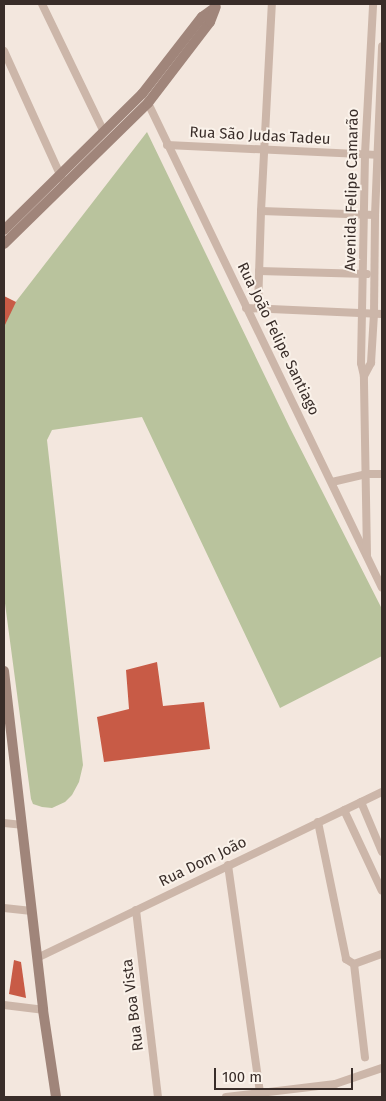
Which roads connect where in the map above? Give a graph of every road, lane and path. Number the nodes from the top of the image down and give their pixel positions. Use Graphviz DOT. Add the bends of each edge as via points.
graph roads {
  1 [pos="42,4"];
  2 [pos="272,4"];
  3 [pos="373,4"];
  4 [pos="214,5"];
  5 [pos="382,46"];
  6 [pos="4,51"];
  7 [pos="148,103"];
  8 [pos="104,132"];
  9 [pos="167,145"];
  10 [pos="264,149"];
  11 [pos="365,154"];
  12 [pos="380,155"];
  13 [pos="60,174"];
  14 [pos="64,185"];
  15 [pos="261,211"];
  16 [pos="363,214"];
  17 [pos="375,215"];
  18 [pos="4,230"];
  19 [pos="4,244"];
  20 [pos="259,271"];
  21 [pos="364,274"];
  22 [pos="375,274"];
  23 [pos="258,307"];
  24 [pos="246,308"];
  25 [pos="362,314"];
  26 [pos="378,314"];
  27 [pos="364,376"];
  28 [pos="366,474"];
  29 [pos="382,474"];
  30 [pos="332,482"];
  31 [pos="367,555"];
  32 [pos="382,588"];
  33 [pos="4,670"];
  34 [pos="6,706"];
  35 [pos="382,792"];
  36 [pos="361,802"];
  37 [pos="344,810"];
  38 [pos="318,822"];
  39 [pos="4,823"];
  40 [pos="22,825"];
  41 [pos="382,852"];
  42 [pos="228,865"];
  43 [pos="382,891"];
  44 [pos="4,908"];
  45 [pos="136,910"];
  46 [pos="32,912"];
  47 [pos="382,954"];
  48 [pos="37,958"];
  49 [pos="354,964"];
  50 [pos="4,1005"];
  51 [pos="43,1010"];
  52 [pos="365,1058"];
  53 [pos="382,1068"];
  54 [pos="53,1084"];
  55 [pos="260,1092"];
  56 [pos="50,1097"];
  57 [pos="56,1097"];
  58 [pos="158,1097"];
  59 [pos="226,1097"];
  1 -- 8 [label="street"];
  2 -- 10 [label="street, Rua João Felipe Santiago"];
  3 -- 11 [label="street, Avenida Felipe Camarão"];
  4 -- 7 [label="main road" via="210,22"];
  4 -- 8 [label="main road" via="142,94"];
  5 -- 12 [label="street, Avenida Felipe Camarão"];
  6 -- 13 [label="street"];
  7 -- 9 [label="street, Rua João Felipe Santiago"];
  7 -- 14 [label="main road"];
  8 -- 13 [label="main road"];
  9 -- 10 [label="street, Rua São Judas Tadeu"];
  9 -- 24 [label="street, Rua João Felipe Santiago"];
  10 -- 11 [label="street, Rua São Judas Tadeu"];
  10 -- 15 [label="street, Rua João Felipe Santiago"];
  11 -- 12 [label="street, Rua São Judas Tadeu"];
  11 -- 16 [label="street, Avenida Felipe Camarão"];
  12 -- 17 [label="street, Avenida Felipe Camarão"];
  13 -- 14 [label="street"];
  13 -- 18 [label="main road"];
  14 -- 19 [label="main road"];
  15 -- 16 [label="street"];
  15 -- 20 [label="street, Rua João Felipe Santiago"];
  16 -- 17 [label="street"];
  16 -- 21 [label="street, Avenida Felipe Camarão"];
  17 -- 22 [label="street, Avenida Felipe Camarão"];
  20 -- 21 [label="street"];
  20 -- 23 [label="street, Rua João Felipe Santiago"];
  21 -- 22 [label="street"];
  21 -- 25 [label="street, Avenida Felipe Camarão"];
  22 -- 26 [label="street, Avenida Felipe Camarão"];
  23 -- 24 [label="street"];
  23 -- 25 [label="street"];
  24 -- 30 [label="street, Rua João Felipe Santiago"];
  25 -- 26 [label="street"];
  25 -- 27 [label="street, Avenida Felipe Camarão" via="361,363"];
  26 -- 27 [label="street, Avenida Felipe Camarão" via="371,363"];
  27 -- 28 [label="street, Avenida Felipe Camarão"];
  28 -- 29 [label="street"];
  28 -- 30 [label="street"];
  28 -- 31 [label="street, Avenida Felipe Camarão"];
  30 -- 31 [label="street, Rua João Felipe Santiago"];
  31 -- 32 [label="street, Rua João Felipe Santiago"];
  33 -- 34 [label="main road"];
  34 -- 40 [label="main road"];
  35 -- 36 [label="street, Rua Dom João"];
  36 -- 37 [label="street, Rua Dom João"];
  36 -- 41 [label="street"];
  37 -- 38 [label="street, Rua Dom João"];
  37 -- 43 [label="street"];
  38 -- 42 [label="street, Rua Dom João"];
  38 -- 49 [label="street" via="346,959"];
  39 -- 40 [label="street"];
  40 -- 46 [label="main road"];
  42 -- 45 [label="street, Rua Dom João"];
  42 -- 55 [label="street"];
  44 -- 46 [label="street"];
  45 -- 48 [label="street, Rua Dom João"];
  45 -- 58 [label="street, Rua Boa Vista"];
  46 -- 48 [label="main road"];
  47 -- 49 [label="street"];
  48 -- 51 [label="main road"];
  49 -- 52 [label="street"];
  50 -- 51 [label="street"];
  51 -- 54 [label="main road"];
  53 -- 55 [label="street" via="336,1084"];
  54 -- 56 [label="main road"];
  54 -- 57 [label="main road"];
  55 -- 59 [label="street"];
}
